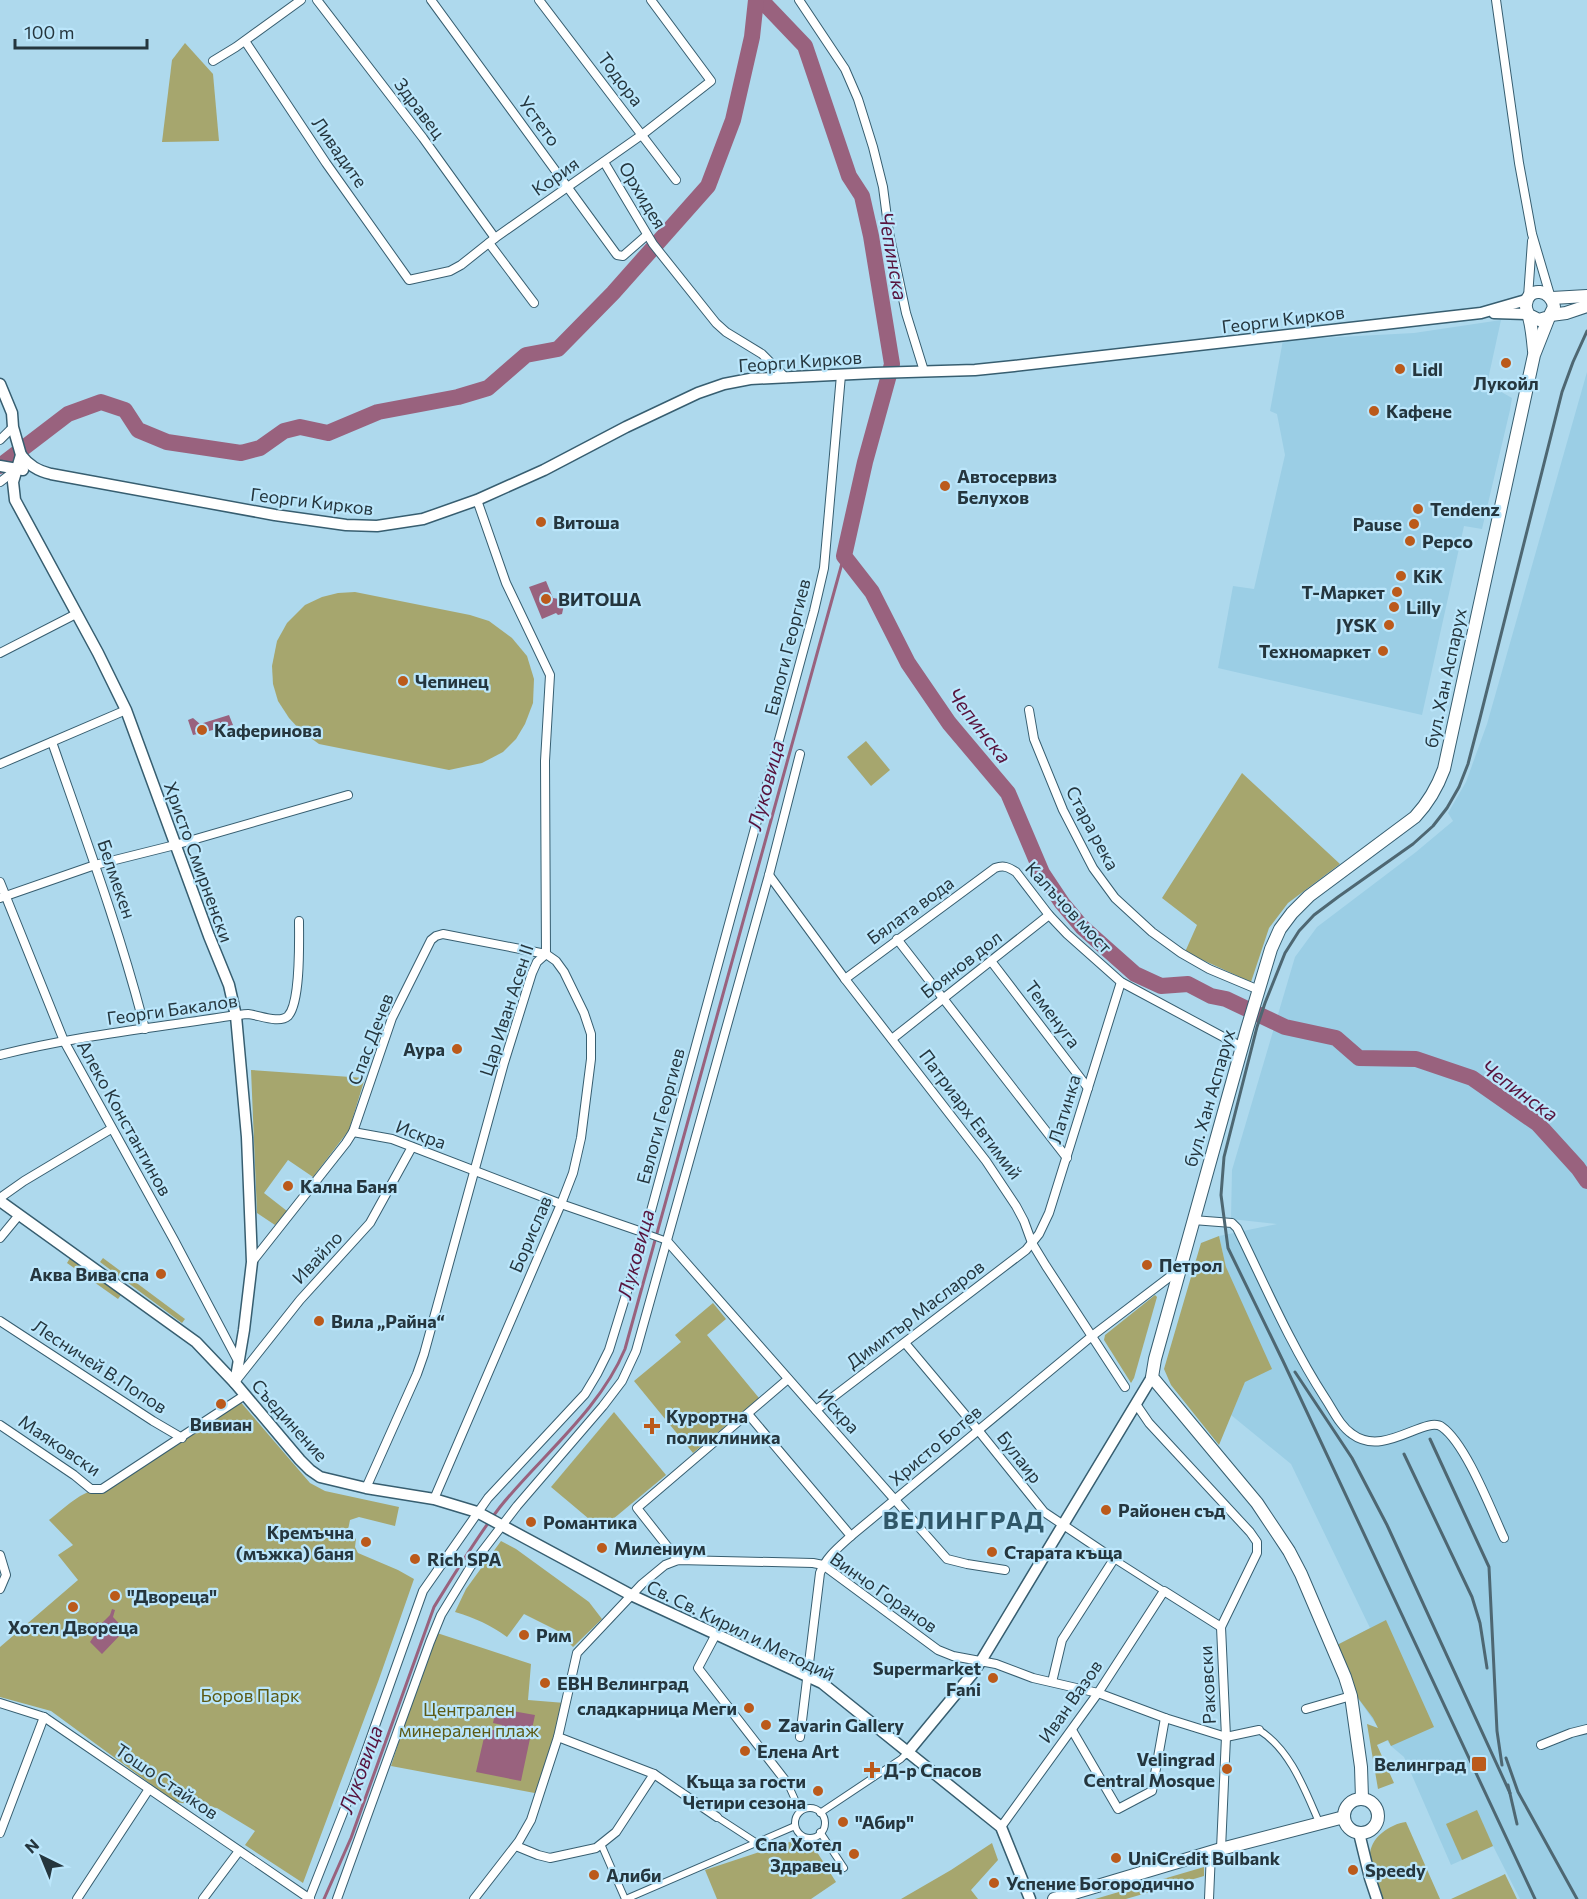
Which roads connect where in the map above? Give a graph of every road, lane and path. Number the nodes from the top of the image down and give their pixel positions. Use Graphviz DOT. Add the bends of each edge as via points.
graph roads {
  1 [pos="301,0"];
  2 [pos="317,0"];
  3 [pos="431,0"];
  4 [pos="539,0"];
  5 [pos="549,0"];
  6 [pos="651,0"];
  7 [pos="800,0"];
  8 [pos="1496,0"];
  9 [pos="551,15"];
  10 [pos="245,41"];
  11 [pos="213,61"];
  12 [pos="643,134"];
  13 [pos="604,162"];
  14 [pos="676,180"];
  15 [pos="568,187"];
  16 [pos="1532,234"];
  17 [pos="647,235"];
  18 [pos="492,240"];
  19 [pos="409,280"];
  20 [pos="1587,296"];
  21 [pos="1551,297"];
  22 [pos="1527,299"];
  23 [pos="534,303"];
  24 [pos="1587,306"];
  25 [pos="1485,313"];
  26 [pos="1528,315"];
  27 [pos="1550,316"];
  28 [pos="1534,355"];
  29 [pos="922,371"];
  30 [pos="840,375"];
  31 [pos="786,378"];
  32 [pos="0,384"];
  33 [pos="13,427"];
  34 [pos="0,440"];
  35 [pos="21,455"];
  36 [pos="9,467"];
  37 [pos="41,472"];
  38 [pos="0,482"];
  39 [pos="477,500"];
  40 [pos="76,614"];
  41 [pos="0,653"];
  42 [pos="126,710"];
  43 [pos="1029,710"];
  44 [pos="52,742"];
  45 [pos="800,754"];
  46 [pos="0,764"];
  47 [pos="348,795"];
  48 [pos="175,845"];
  49 [pos="95,865"];
  50 [pos="995,868"];
  51 [pos="769,875"];
  52 [pos="0,882"];
  53 [pos="3,897"];
  54 [pos="1049,915"];
  55 [pos="299,921"];
  56 [pos="897,939"];
  57 [pos="546,954"];
  58 [pos="991,961"];
  59 [pos="844,979"];
  60 [pos="1121,982"];
  61 [pos="1257,996"];
  62 [pos="943,999"];
  63 [pos="236,1016"];
  64 [pos="146,1029"];
  65 [pos="892,1039"];
  66 [pos="64,1041"];
  67 [pos="1242,1047"];
  68 [pos="0,1055"];
  69 [pos="1088,1088"];
  70 [pos="111,1129"];
  71 [pos="353,1132"];
  72 [pos="412,1147"];
  73 [pos="1067,1158"];
  74 [pos="475,1171"];
  75 [pos="0,1199"];
  76 [pos="561,1204"];
  77 [pos="19,1215"];
  78 [pos="1193,1220"];
  79 [pos="645,1233"];
  80 [pos="0,1238"];
  81 [pos="667,1240"];
  82 [pos="1032,1243"];
  83 [pos="252,1262"];
  84 [pos="1180,1269"];
  85 [pos="0,1321"];
  86 [pos="1092,1336"];
  87 [pos="905,1343"];
  88 [pos="238,1361"];
  89 [pos="1152,1377"];
  90 [pos="788,1378"];
  91 [pos="234,1383"];
  92 [pos="1125,1387"];
  93 [pos="245,1395"];
  94 [pos="1136,1404"];
  95 [pos="816,1410"];
  96 [pos="748,1414"];
  97 [pos="0,1425"];
  98 [pos="978,1430"];
  99 [pos="182,1438"];
  100 [pos="366,1488"];
  101 [pos="434,1499"];
  102 [pos="896,1499"];
  103 [pos="477,1512"];
  104 [pos="501,1526"];
  105 [pos="1063,1526"];
  106 [pos="851,1536"];
  107 [pos="1504,1538"];
  108 [pos="0,1555"];
  109 [pos="1114,1559"];
  110 [pos="678,1560"];
  111 [pos="823,1566"];
  112 [pos="1005,1570"];
  113 [pos="0,1589"];
  114 [pos="1164,1591"];
  115 [pos="631,1595"];
  116 [pos="1221,1627"];
  117 [pos="716,1636"];
  118 [pos="981,1661"];
  119 [pos="807,1676"];
  120 [pos="1052,1682"];
  121 [pos="1098,1693"];
  122 [pos="1350,1696"];
  123 [pos="0,1703"];
  124 [pos="1306,1709"];
  125 [pos="44,1717"];
  126 [pos="1166,1718"];
  127 [pos="1587,1729"];
  128 [pos="1072,1730"];
  129 [pos="1259,1730"];
  130 [pos="558,1737"];
  131 [pos="800,1737"];
  132 [pos="1226,1737"];
  133 [pos="1541,1745"];
  134 [pos="907,1753"];
  135 [pos="654,1774"];
  136 [pos="788,1784"];
  137 [pos="149,1789"];
  138 [pos="1362,1798"];
  139 [pos="800,1811"];
  140 [pos="820,1813"];
  141 [pos="717,1817"];
  142 [pos="1344,1817"];
  143 [pos="1319,1822"];
  144 [pos="795,1826"];
  145 [pos="1000,1827"];
  146 [pos="820,1832"];
  147 [pos="0,1833"];
  148 [pos="1359,1833"];
  149 [pos="757,1843"];
  150 [pos="601,1844"];
  151 [pos="516,1846"];
  152 [pos="239,1851"];
  153 [pos="1216,1851"];
  154 [pos="844,1868"];
  155 [pos="77,1899"];
  156 [pos="203,1899"];
  157 [pos="309,1899"];
  158 [pos="337,1899"];
  159 [pos="474,1899"];
  160 [pos="625,1899"];
  161 [pos="1030,1899"];
  162 [pos="1054,1899"];
  163 [pos="1209,1899"];
  164 [pos="1377,1899"];
  1 -- 10 [label="street"];
  2 -- 18 [label="street, Здравец" via="423,138"];
  3 -- 15 [label="street, Устето"];
  4 -- 9 [label="street, Тодора"];
  5 -- 9 [label="street"];
  6 -- 12 [label="street, Кория" via="711,81"];
  7 -- 29 [label="street" via="845,69 858,99 883,187 889,233"];
  8 -- 16 [label="street"];
  9 -- 12 [label="street, Тодора"];
  10 -- 11 [label="street"];
  10 -- 19 [label="street, Ливадите"];
  12 -- 13 [label="street, Кория"];
  12 -- 14 [label="street, Тодора"];
  13 -- 15 [label="street, Кория"];
  13 -- 17 [label="street, Орхидея"];
  15 -- 17 [label="street, Устето" via="616,255 623,256"];
  15 -- 18 [label="street, Кория"];
  16 -- 21 [label="street"];
  16 -- 22 [label="street"];
  17 -- 31 [label="street, Орхидея" via="716,323 762,354"];
  18 -- 19 [label="street, Кория" via="450,271"];
  18 -- 23 [label="street, Здравец"];
  20 -- 21 [label="main road"];
  21 -- 22 [label="main road" via="1536,292"];
  21 -- 27 [label="main road" via="1554,307"];
  22 -- 25 [label="street, Георги Кирков"];
  22 -- 26 [label="main road"];
  24 -- 27 [label="main road"];
  25 -- 26 [label="street, Георги Кирков"];
  25 -- 29 [label="street, Георги Кирков" via="1083,359"];
  26 -- 27 [label="main road" via="1539,320"];
  26 -- 28 [label="main road, бул. Хан Аспарух"];
  27 -- 28 [label="main road, бул. Хан Аспарух"];
  28 -- 61 [label="main road, бул. Хан Аспарух" via="1436,790 1415,817 1292,913 1271,949"];
  29 -- 30 [label="street, Георги Кирков"];
  30 -- 31 [label="street, Георги Кирков"];
  30 -- 79 [label="street, Евлоги Георгиев" via="824,568"];
  31 -- 39 [label="street, Георги Кирков" via="738,381 710,388"];
  32 -- 33 [label="street" via="12,413"];
  33 -- 34 [label="street"];
  33 -- 35 [label="street"];
  35 -- 36 [label="street, Христо Смирненски"];
  35 -- 37 [label="street, Георги Кирков"];
  36 -- 37 [label="street, Георги Кирков"];
  36 -- 38 [label="street"];
  36 -- 40 [label="street, Христо Смирненски" via="15,500"];
  37 -- 39 [label="street, Георги Кирков" via="346,525 411,521"];
  39 -- 57 [label="street, Цар Иван Асен II" via="506,582 550,675 545,761"];
  40 -- 41 [label="street"];
  40 -- 42 [label="street, Христо Смирненски"];
  42 -- 44 [label="street"];
  42 -- 48 [label="street, Христо Смирненски"];
  43 -- 61 [label="street, Стара река" via="1034,739 1078,843 1115,898 1181,953"];
  44 -- 46 [label="street"];
  44 -- 49 [label="street, Белмекен"];
  45 -- 51 [label="street"];
  47 -- 48 [label="street"];
  48 -- 49 [label="street"];
  48 -- 63 [label="street, Христо Смирненски" via="229,986"];
  49 -- 53 [label="street"];
  49 -- 64 [label="street, Белмекен"];
  50 -- 54 [label="street, Калъчов мост" via="1002,866 1016,872"];
  50 -- 56 [label="street, Бялата вода"];
  51 -- 59 [label="street, Патриарх Евтимий"];
  51 -- 81 [label="street"];
  52 -- 53 [label="street, Алеко Константинов"];
  53 -- 66 [label="street, Алеко Константинов"];
  54 -- 58 [label="street, Боянов дол"];
  54 -- 60 [label="street, Калъчов мост"];
  55 -- 63 [label="street, Георги Бакалов" via="300,964 292,1010 278,1020"];
  56 -- 59 [label="street, Бялата вода"];
  56 -- 62 [label="street"];
  57 -- 71 [label="street, Спас Дечев" via="443,934 431,940 392,1018"];
  57 -- 74 [label="street, Цар Иван Асен II" via="532,973"];
  57 -- 76 [label="street, Борислав" via="564,972 591,1034 577,1157"];
  58 -- 62 [label="street, Боянов дол"];
  58 -- 69 [label="street, Теменуга"];
  59 -- 65 [label="street, Патриарх Евтимий"];
  60 -- 67 [label="street, Калъчов мост"];
  60 -- 69 [label="street, Латинка"];
  61 -- 67 [label="main road, бул. Хан Аспарух"];
  62 -- 65 [label="street, Боянов дол"];
  62 -- 73 [label="street"];
  63 -- 64 [label="street, Георги Бакалов"];
  63 -- 83 [label="street, Христо Смирненски" via="247,1137"];
  64 -- 66 [label="street, Георги Бакалов"];
  65 -- 82 [label="street, Патриарх Евтимий" via="1006,1189"];
  66 -- 68 [label="street, Георги Бакалов"];
  66 -- 70 [label="street, Алеко Константинов"];
  67 -- 78 [label="main road, бул. Хан Аспарух"];
  69 -- 73 [label="street, Латинка"];
  70 -- 75 [label="street"];
  70 -- 88 [label="street, Алеко Константинов"];
  71 -- 72 [label="street, Искра"];
  71 -- 83 [label="street, Спас Дечев"];
  72 -- 74 [label="street, Искра"];
  72 -- 91 [label="street, Ивайло" via="370,1223 300,1300"];
  73 -- 82 [label="street, Латинка" via="1049,1213"];
  74 -- 76 [label="street, Искра"];
  74 -- 100 [label="street, Цар Иван Асен II" via="417,1374"];
  75 -- 77 [label="street, Съединение"];
  76 -- 79 [label="street, Искра"];
  76 -- 101 [label="street, Борислав"];
  77 -- 80 [label="street"];
  77 -- 91 [label="street, Съединение" via="179,1329 211,1356"];
  78 -- 84 [label="main road, бул. Хан Аспарух"];
  78 -- 107 [label="street" via="1232,1223 1238,1228 1307,1369 1352,1434 1377,1442 1436,1424 1443,1428 1467,1459"];
  79 -- 81 [label="street"];
  79 -- 103 [label="street, Евлоги Георгиев" via="609,1350 585,1394"];
  81 -- 90 [label="street, Искра"];
  81 -- 104 [label="street" via="636,1351 622,1381"];
  82 -- 86 [label="street, Патриарх Евтимий"];
  82 -- 87 [label="street, Димитър Масларов"];
  83 -- 88 [label="street, Христо Смирненски"];
  84 -- 86 [label="street, Христо Ботев"];
  84 -- 89 [label="main road, бул. Хан Аспарух"];
  85 -- 99 [label="street, Лесничей В.Попов"];
  86 -- 92 [label="street, Патриарх Евтимий"];
  86 -- 98 [label="street, Христо Ботев"];
  87 -- 95 [label="street, Димитър Масларов"];
  87 -- 98 [label="street, Булаир"];
  88 -- 91 [label="street, Христо Смирненски"];
  89 -- 94 [label="street, бул. Хан Аспарух"];
  89 -- 122 [label="main road" via="1257,1503 1289,1551 1323,1622"];
  90 -- 95 [label="street, Искра"];
  90 -- 96 [label="street"];
  91 -- 93 [label="street, Съединение"];
  93 -- 99 [label="street"];
  93 -- 100 [label="street, Съединение" via="310,1470 320,1477"];
  94 -- 105 [label="street, бул. Хан Аспарух"];
  94 -- 116 [label="street" via="1257,1542 1257,1553"];
  95 -- 102 [label="street, Искра"];
  96 -- 106 [label="street"];
  96 -- 110 [label="street" via="637,1508"];
  97 -- 99 [label="street, Маяковски" via="91,1490 102,1489"];
  98 -- 102 [label="street, Христо Ботев"];
  98 -- 105 [label="street, Булаир" via="1044,1512"];
  100 -- 101 [label="street, Съединение"];
  101 -- 103 [label="street, Съединение"];
  102 -- 106 [label="street, Христо Ботев"];
  102 -- 112 [label="street, Искра" via="946,1559"];
  103 -- 104 [label="street, Съединение"];
  103 -- 157 [label="street, Евлоги Георгиев" via="416,1606 354,1785"];
  104 -- 115 [label="street, Съединение"];
  104 -- 158 [label="street" via="441,1615"];
  105 -- 109 [label="street, Булаир"];
  105 -- 118 [label="street, бул. Хан Аспарух"];
  106 -- 111 [label="street, Христо Ботев"];
  108 -- 113 [label="street" via="6,1575"];
  109 -- 114 [label="street, Булаир"];
  109 -- 120 [label="street" via="1062,1640"];
  110 -- 111 [label="street, Винчо Горанов"];
  110 -- 115 [label="street" via="664,1565"];
  111 -- 118 [label="street, Винчо Горанов" via="938,1650"];
  111 -- 119 [label="street"];
  114 -- 116 [label="street, Булаир"];
  114 -- 121 [label="street, Иван Вазов"];
  115 -- 117 [label="street, Св. Св. Кирил и Методий"];
  115 -- 130 [label="street" via="577,1653"];
  116 -- 132 [label="street, Раковски"];
  117 -- 119 [label="street, Св. Св. Кирил и Методий"];
  117 -- 136 [label="street" via="698,1668"];
  118 -- 120 [label="street, Винчо Горанов"];
  118 -- 134 [label="street, бул. Хан Аспарух"];
  119 -- 131 [label="street"];
  119 -- 134 [label="street, Св. Св. Кирил и Методий" via="842,1698"];
  120 -- 121 [label="street, Винчо Горанов"];
  121 -- 126 [label="street, Винчо Горанов"];
  121 -- 128 [label="street, Иван Вазов"];
  122 -- 124 [label="street"];
  122 -- 138 [label="main road"];
  123 -- 125 [label="street, Тошо Стайков"];
  125 -- 137 [label="street, Тошо Стайков"];
  125 -- 147 [label="street"];
  126 -- 128 [label="street" via="1152,1791 1118,1809"];
  126 -- 132 [label="street, Винчо Горанов"];
  127 -- 133 [label="street"];
  128 -- 145 [label="street, Иван Вазов"];
  129 -- 132 [label="street"];
  129 -- 143 [label="street" via="1290,1763"];
  130 -- 135 [label="street"];
  130 -- 151 [label="street" via="531,1820"];
  132 -- 153 [label="street, Раковски"];
  134 -- 140 [label="street, бул. Хан Аспарух"];
  134 -- 145 [label="street, Св. Св. Кирил и Методий"];
  135 -- 141 [label="street"];
  135 -- 150 [label="street" via="616,1832"];
  136 -- 139 [label="street"];
  137 -- 152 [label="street, Тошо Стайков"];
  137 -- 155 [label="street"];
  138 -- 142 [label="main road" via="1347,1806"];
  138 -- 148 [label="main road" via="1376,1806 1378,1814 1373,1828"];
  139 -- 140 [label="street" via="813,1808"];
  139 -- 144 [label="street"];
  140 -- 146 [label="street" via="824,1821"];
  141 -- 149 [label="street"];
  142 -- 143 [label="main road"];
  142 -- 148 [label="main road" via="1348,1827"];
  143 -- 153 [label="main road"];
  144 -- 146 [label="street" via="804,1836 813,1837"];
  144 -- 149 [label="street"];
  145 -- 161 [label="street, Св. Св. Кирил и Методий"];
  146 -- 154 [label="street"];
  148 -- 164 [label="street"];
  149 -- 160 [label="street"];
  150 -- 151 [label="street" via="550,1858"];
  150 -- 160 [label="street"];
  151 -- 159 [label="street"];
  152 -- 156 [label="street"];
  152 -- 157 [label="street, Тошо Стайков"];
  153 -- 162 [label="main road"];
  153 -- 163 [label="street, Раковски"];
}
